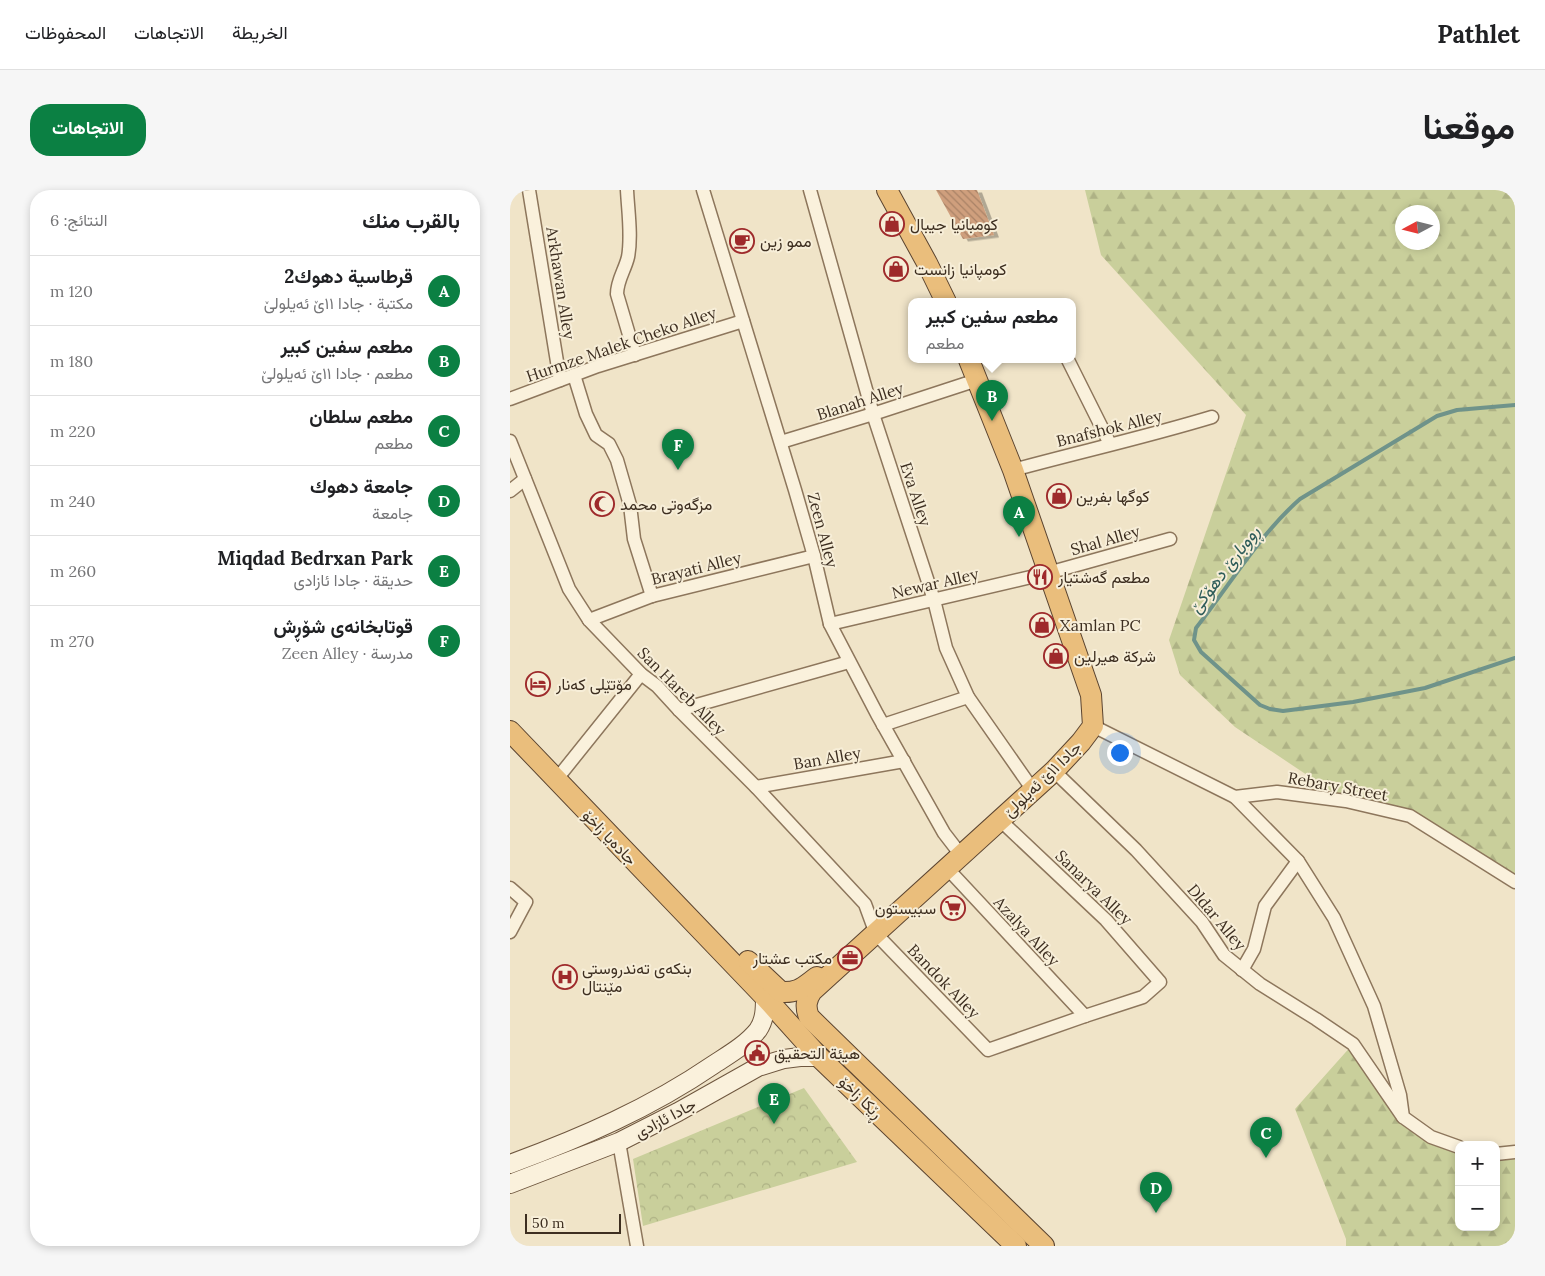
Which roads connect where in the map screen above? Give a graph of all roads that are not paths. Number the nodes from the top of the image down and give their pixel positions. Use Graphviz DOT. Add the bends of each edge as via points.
graph roads {
  1 [pos="529,190"];
  2 [pos="627,190"];
  3 [pos="703,190"];
  4 [pos="810,190"];
  5 [pos="887,190"];
  6 [pos="944,298"];
  7 [pos="743,321"];
  8 [pos="635,355"];
  9 [pos="970,363"];
  10 [pos="1070,363"];
  11 [pos="574,375"];
  12 [pos="560,380"];
  13 [pos="977,380"];
  14 [pos="510,399"];
  15 [pos="873,414"];
  16 [pos="1212,417"];
  17 [pos="510,441"];
  18 [pos="781,442"];
  19 [pos="1110,444"];
  20 [pos="1013,470"];
  21 [pos="525,479"];
  22 [pos="510,491"];
  23 [pos="1170,539"];
  24 [pos="814,556"];
  25 [pos="1048,573"];
  26 [pos="652,596"];
  27 [pos="934,600"];
  28 [pos="589,620"];
  29 [pos="830,624"];
  30 [pos="849,662"];
  31 [pos="641,674"];
  32 [pos="968,697"];
  33 [pos="679,710"];
  34 [pos="883,726"];
  35 [pos="1092,726"];
  36 [pos="510,731"];
  37 [pos="904,761"];
  38 [pos="1054,771"];
  39 [pos="556,780"];
  40 [pos="756,787"];
  41 [pos="1033,790"];
  42 [pos="1235,797"];
  43 [pos="1000,820"];
  44 [pos="1298,861"];
  45 [pos="954,862"];
  46 [pos="1515,882"];
  47 [pos="510,888"];
  48 [pos="510,932"];
  49 [pos="876,934"];
  50 [pos="712,942"];
  51 [pos="844,962"];
  52 [pos="1242,970"];
  53 [pos="765,997"];
  54 [pos="1085,1016"];
  55 [pos="809,1017"];
  56 [pos="739,1048"];
  57 [pos="819,1057"];
  58 [pos="758,1067"];
  59 [pos="1402,1118"];
  60 [pos="619,1142"];
  61 [pos="1455,1145"];
  62 [pos="1515,1152"];
  63 [pos="1500,1154"];
  64 [pos="510,1164"];
  65 [pos="510,1184"];
  66 [pos="637,1246"];
  67 [pos="1016,1246"];
  68 [pos="1044,1246"];
  1 -- 12 [label="street, Arkhawan Alley"];
  2 -- 8 [label="street" via="628,257 617,285 617,294"];
  3 -- 7 [label="street, Zeen Alley"];
  4 -- 15 [label="street, Eva Alley"];
  5 -- 6 [label="highway"];
  7 -- 8 [label="street, Hurmze Malek Cheko Alley"];
  7 -- 18 [label="street, Zeen Alley"];
  8 -- 11 [label="street, Hurmze Malek Cheko Alley"];
  9 -- 13 [label="highway, جادا ١١ێ ئه‌یلولێ"];
  10 -- 19 [label="street"];
  11 -- 12 [label="street, Hurmze Malek Cheko Alley"];
  11 -- 26 [label="street" via="596,436 609,444 617,460 630,505 634,539"];
  12 -- 14 [label="street, Hurmze Malek Cheko Alley"];
  13 -- 15 [label="street, Blanah Alley"];
  13 -- 20 [label="highway, جادا ١١ێ ئه‌یلولێ"];
  15 -- 18 [label="street, Blanah Alley"];
  15 -- 27 [label="street, Eva Alley"];
  16 -- 19 [label="street, Bnafshok Alley"];
  17 -- 21 [label="street, San Hareb Alley"];
  18 -- 24 [label="street, Zeen Alley"];
  19 -- 20 [label="street, Bnafshok Alley"];
  20 -- 25 [label="highway, جادا ١١ێ ئه‌یلولێ"];
  21 -- 22 [label="street"];
  21 -- 28 [label="street, San Hareb Alley" via="569,589"];
  23 -- 25 [label="street, Shal Alley"];
  24 -- 26 [label="street, Brayati Alley"];
  24 -- 29 [label="street, Zeen Alley"];
  25 -- 27 [label="street, Newar Alley"];
  25 -- 35 [label="highway, جادا ١١ێ ئه‌یلولێ" via="1091,695"];
  26 -- 28 [label="street, Brayati Alley"];
  27 -- 29 [label="street, Newar Alley"];
  27 -- 32 [label="street, Eva Alley" via="946,648"];
  28 -- 31 [label="street, San Hareb Alley"];
  29 -- 30 [label="street, Zeen Alley"];
  30 -- 33 [label="street"];
  30 -- 34 [label="street, Zeen Alley"];
  31 -- 33 [label="street, San Hareb Alley"];
  31 -- 39 [label="street"];
  32 -- 34 [label="street"];
  32 -- 41 [label="street, Eva Alley"];
  33 -- 40 [label="street, San Hareb Alley"];
  34 -- 37 [label="street, Zeen Alley"];
  35 -- 38 [label="highway, جادا ١١ێ ئه‌یلولێ"];
  35 -- 42 [label="street"];
  36 -- 39 [label="highway, جادەیا زاخۆ"];
  37 -- 40 [label="street, Ban Alley"];
  37 -- 45 [label="street, Zeen Alley" via="944,833"];
  38 -- 41 [label="highway, جادا ١١ێ ئه‌یلولێ"];
  38 -- 52 [label="street, Dldar Alley" via="1136,850 1202,922 1224,955"];
  39 -- 50 [label="highway, جادەیا زاخۆ"];
  40 -- 49 [label="street, San Hareb Alley" via="865,904"];
  41 -- 43 [label="highway, جادا ١١ێ ئه‌یلولێ"];
  42 -- 44 [label="street"];
  42 -- 46 [label="street, Rebary Street" via="1277,792 1346,801 1410,816"];
  43 -- 45 [label="highway, جادا ١١ێ ئه‌یلولێ"];
  43 -- 54 [label="street, Sanarya Alley" via="1106,920 1160,982 1143,997"];
  44 -- 52 [label="street" via="1266,906 1254,948"];
  44 -- 59 [label="street" via="1334,918 1374,1006 1400,1095"];
  45 -- 49 [label="highway, جادا ١١ێ ئه‌یلولێ"];
  45 -- 54 [label="street, Azalya Alley"];
  47 -- 48 [label="street" via="526,902"];
  49 -- 51 [label="highway, جادا ١١ێ ئه‌یلولێ"];
  49 -- 54 [label="street, Bandok Alley" via="988,1050"];
  50 -- 51 [label="highway" via="725,944 741,954 781,992 804,988"];
  50 -- 53 [label="highway, ڕێکا زاخۆ"];
  51 -- 55 [label="highway, جادا ١١ێ ئه‌یلولێ" via="809,996 806,1006"];
  52 -- 59 [label="street, Dldar Alley" via="1353,1044"];
  53 -- 56 [label="main road, جادا ئازادی" via="758,1029"];
  53 -- 57 [label="highway, ڕێکا زاخۆ"];
  55 -- 68 [label="highway, ڕێکا زاخۆ"];
  56 -- 58 [label="main road" via="751,1050"];
  56 -- 64 [label="main road, جادا ئازادی" via="638,1110"];
  57 -- 58 [label="main road, جادا ئازادی" via="784,1059"];
  57 -- 67 [label="highway, ڕێکا زاخۆ"];
  58 -- 60 [label="main road, جادا ئازادی"];
  59 -- 61 [label="street" via="1431,1136"];
  60 -- 65 [label="main road, جادا ئازادی"];
  60 -- 66 [label="street"];
  62 -- 63 [label="street"];
}
